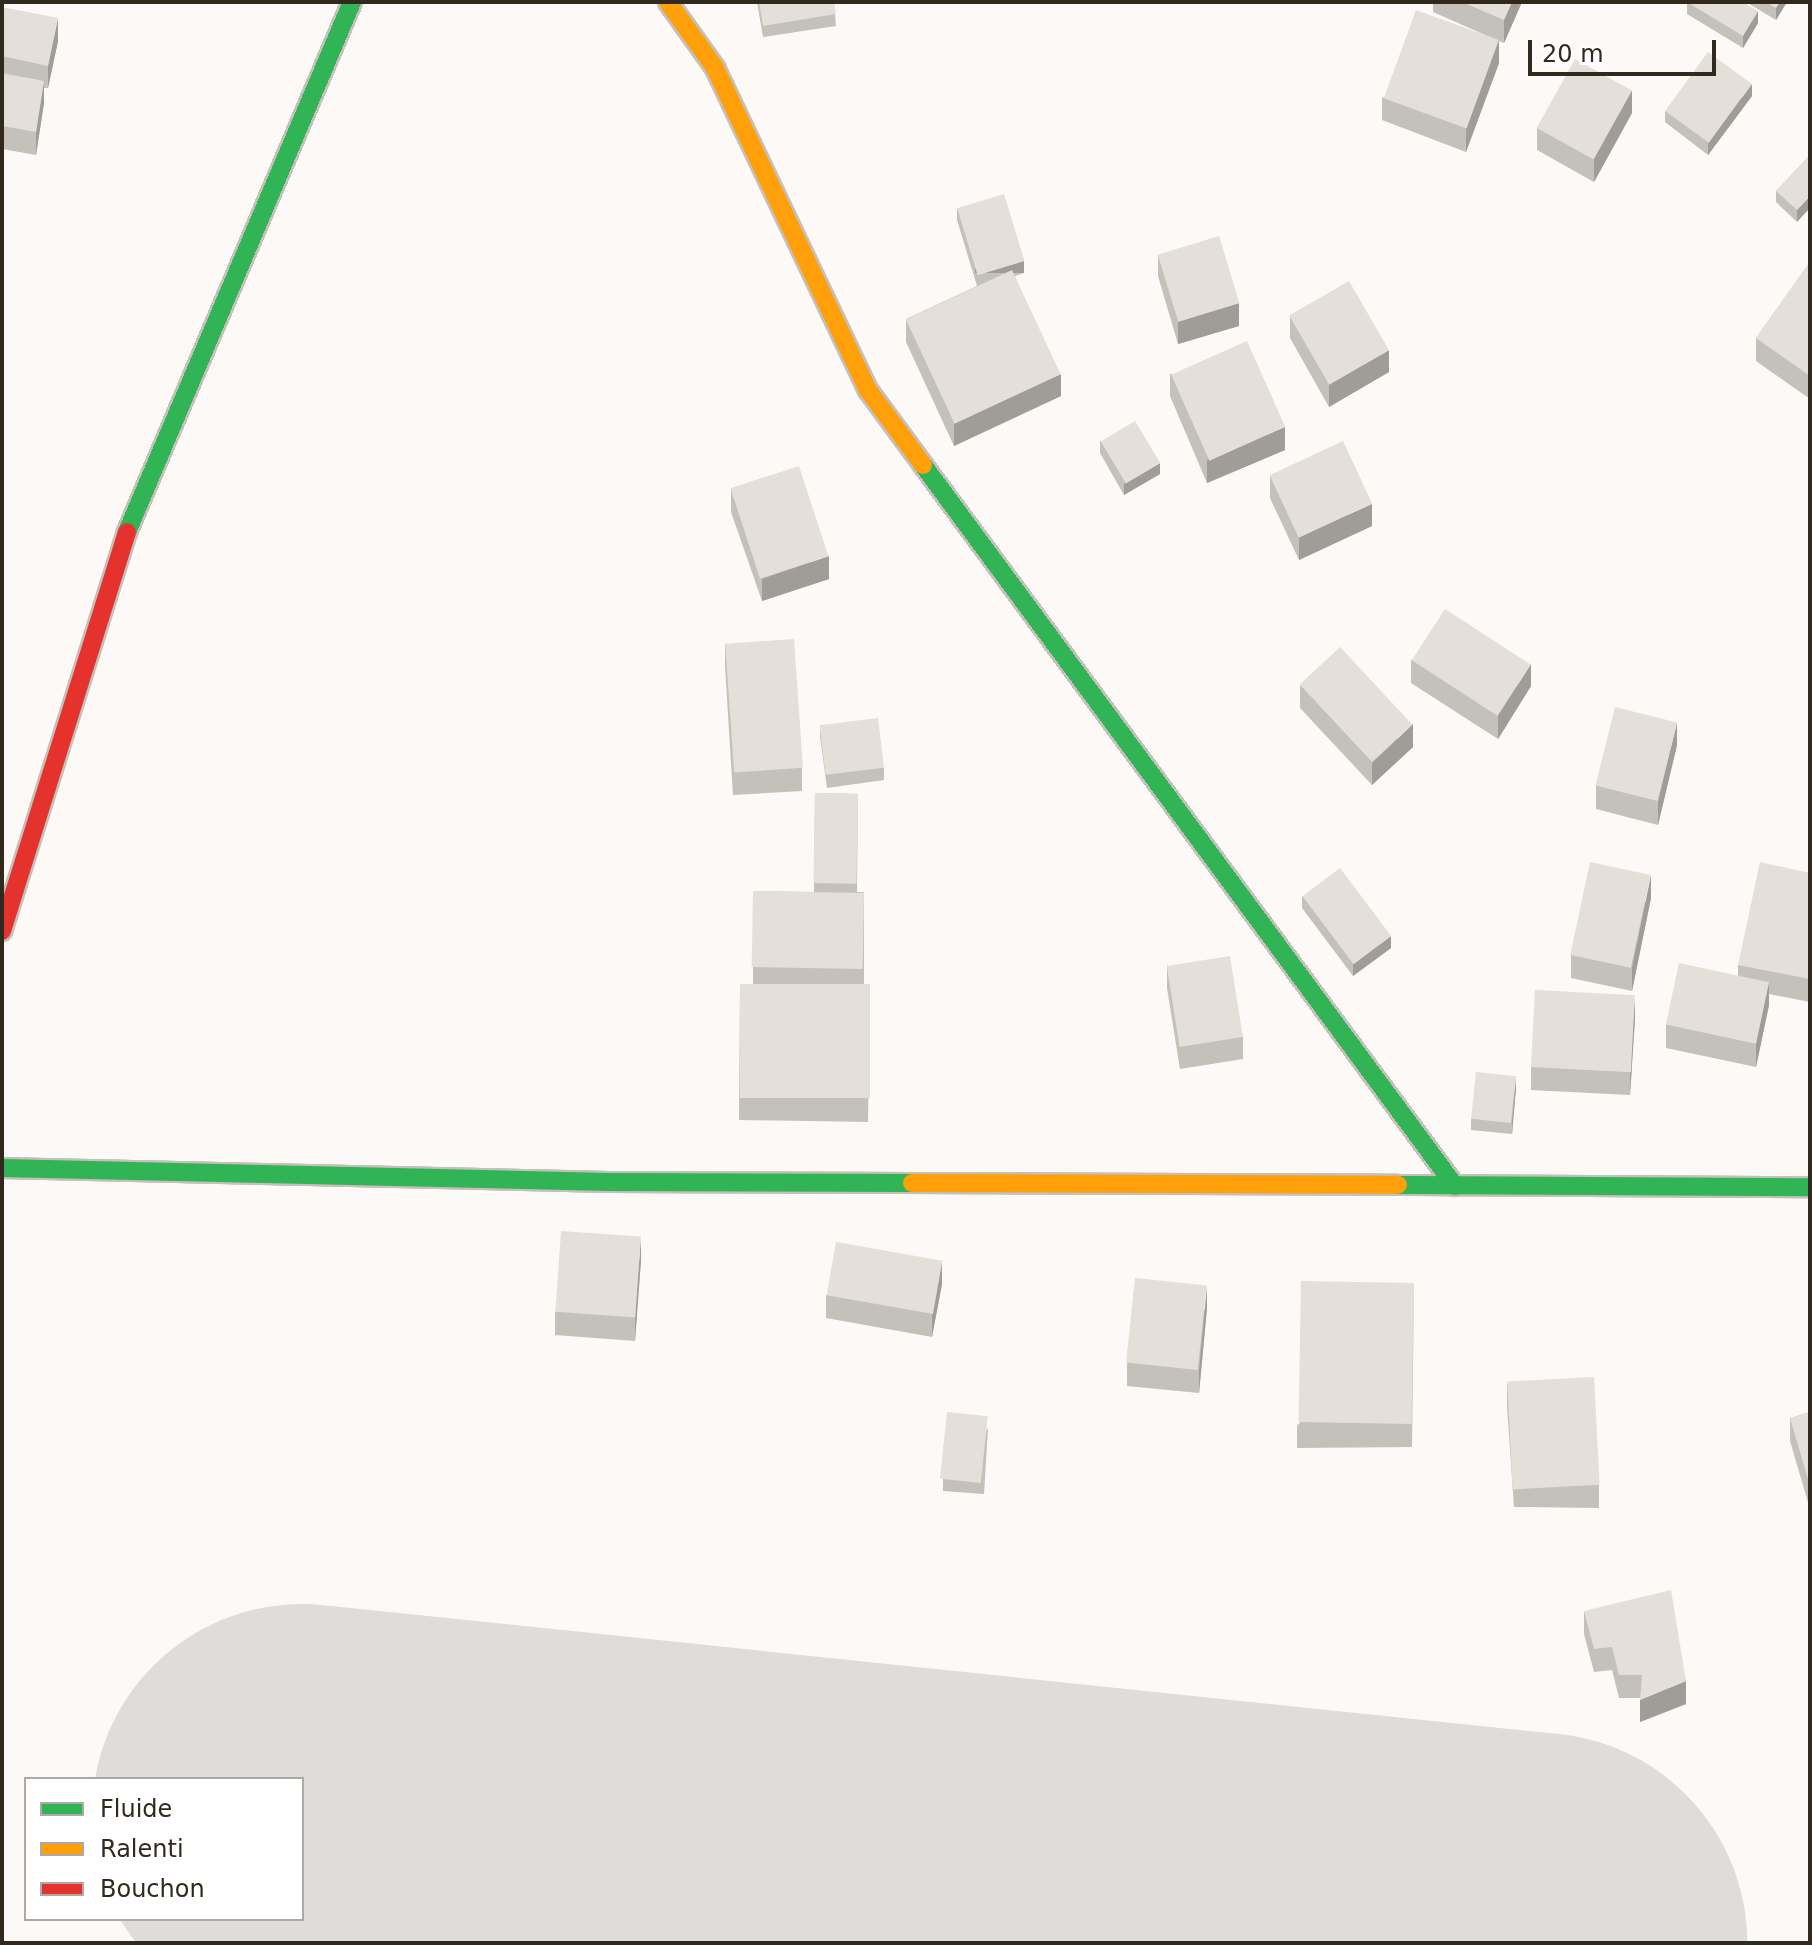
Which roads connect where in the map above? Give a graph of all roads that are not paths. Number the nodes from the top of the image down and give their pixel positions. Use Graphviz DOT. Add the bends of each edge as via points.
graph roads {
  1 [pos="352,2"];
  2 [pos="668,2"];
  3 [pos="2,931"];
  4 [pos="2,1168"];
  5 [pos="1455,1186"];
  6 [pos="1810,1187"];
  1 -- 3 [label="street" via="134,509"];
  2 -- 5 [label="street" via="715,68 868,390"];
  4 -- 5 [label="street" via="609,1182"];
  5 -- 6 [label="street"];
}
